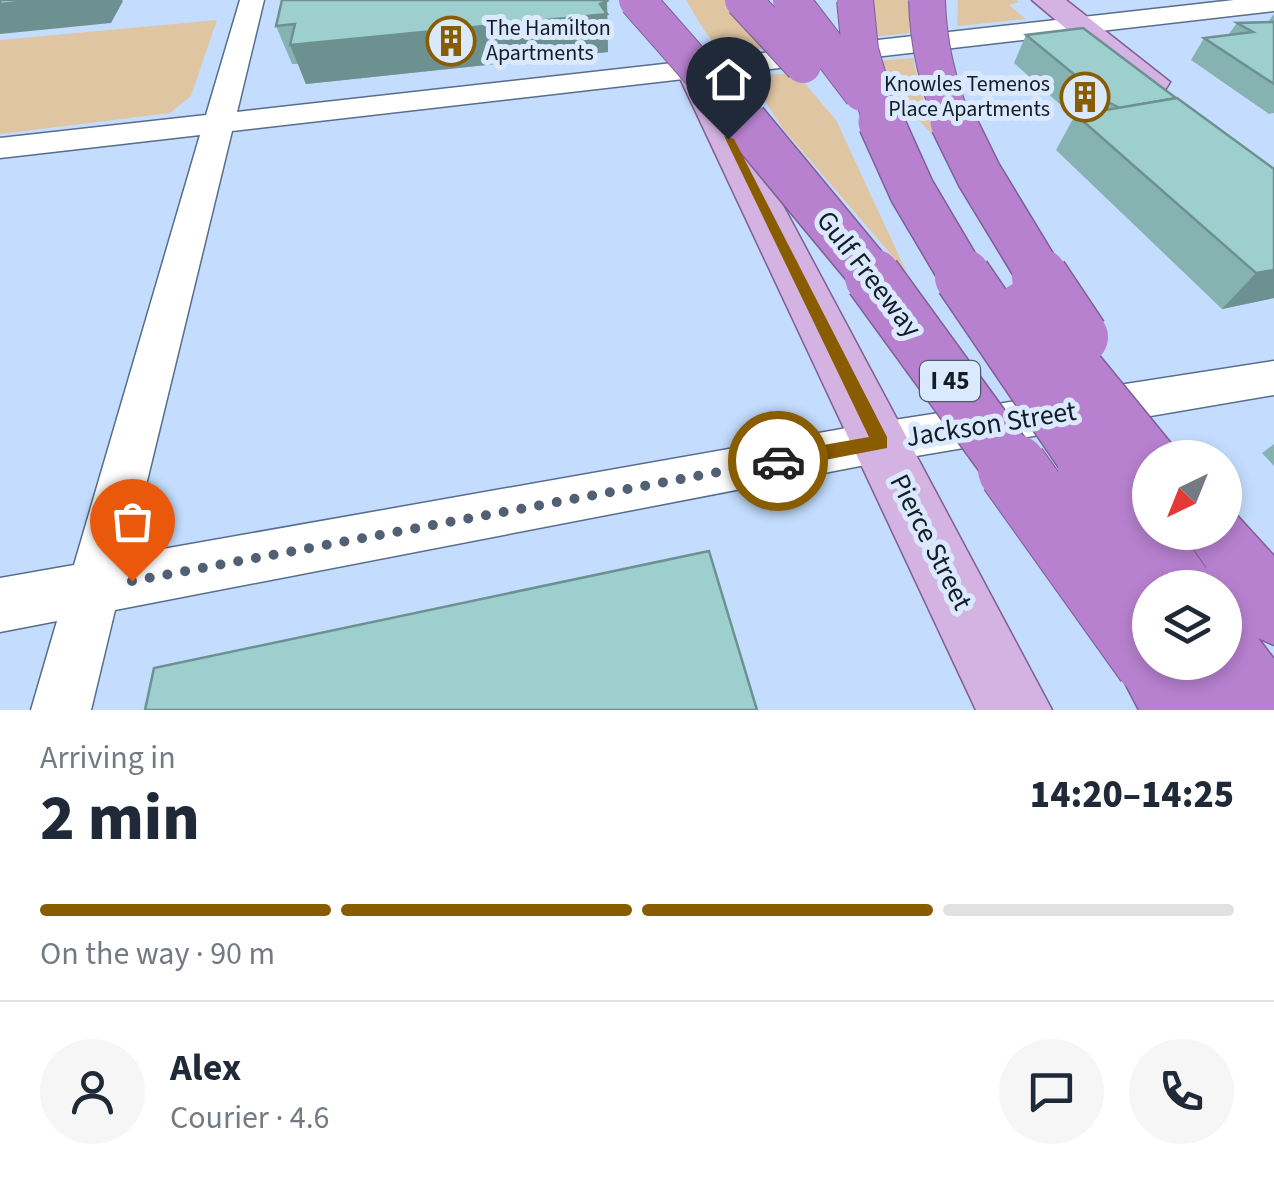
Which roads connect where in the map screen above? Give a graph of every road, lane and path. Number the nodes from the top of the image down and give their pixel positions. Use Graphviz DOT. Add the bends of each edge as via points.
graph roads {
  1 [pos="252,0"];
  2 [pos="606,0"];
  3 [pos="637,0"];
  4 [pos="657,0"];
  5 [pos="742,0"];
  6 [pos="791,0"];
  7 [pos="855,0"];
  8 [pos="927,0"];
  9 [pos="1047,0"];
  10 [pos="1274,4"];
  11 [pos="1149,8"];
  12 [pos="1080,25"];
  13 [pos="692,68"];
  14 [pos="1182,105"];
  15 [pos="736,111"];
  16 [pos="221,123"];
  17 [pos="0,148"];
  18 [pos="1060,355"];
  19 [pos="1274,378"];
  20 [pos="1153,440"];
  21 [pos="1132,441"];
  22 [pos="881,442"];
  23 [pos="1224,550"];
  24 [pos="1233,550"];
  25 [pos="1165,570"];
  26 [pos="95,588"];
  27 [pos="0,605"];
  28 [pos="1274,608"];
  29 [pos="1132,637"];
  30 [pos="1242,679"];
  31 [pos="1163,680"];
  32 [pos="61,710"];
  33 [pos="1015,710"];
  34 [pos="1185,710"];
  35 [pos="1264,710"];
  1 -- 16 [label="street"];
  2 -- 15 [label="highway, bridge"];
  3 -- 15 [label="highway, Gulf Freeway / I 45, bridge"];
  4 -- 13 [label="main road, Pierce Street"];
  5 -- 18 [label="highway, bridge"];
  6 -- 18 [label="highway, bridge"];
  7 -- 25 [label="highway, bridge" via="874,111 904,172 960,271"];
  8 -- 20 [label="highway, bridge" via="933,56 951,119 1016,238"];
  9 -- 12 [label="main road"];
  10 -- 11 [label="street"];
  11 -- 12 [label="street"];
  12 -- 13 [label="street"];
  12 -- 14 [label="main road"];
  13 -- 16 [label="street"];
  13 -- 22 [label="main road, Pierce Street"];
  15 -- 29 [label="highway, Gulf Freeway / I 45, bridge" via="894,302"];
  16 -- 17 [label="street"];
  16 -- 26 [label="street"];
  18 -- 21 [label="highway, bridge"];
  19 -- 22 [label="street, Jackson Street"];
  22 -- 26 [label="street, Jackson Street"];
  22 -- 33 [label="main road, Pierce Street"];
  23 -- 28 [label="highway"];
  24 -- 28 [label="highway"];
  26 -- 27 [label="street, Jackson Street"];
  26 -- 32 [label="street"];
  30 -- 35 [label="highway"];
  31 -- 34 [label="highway, Gulf Freeway / I 45"];
}
